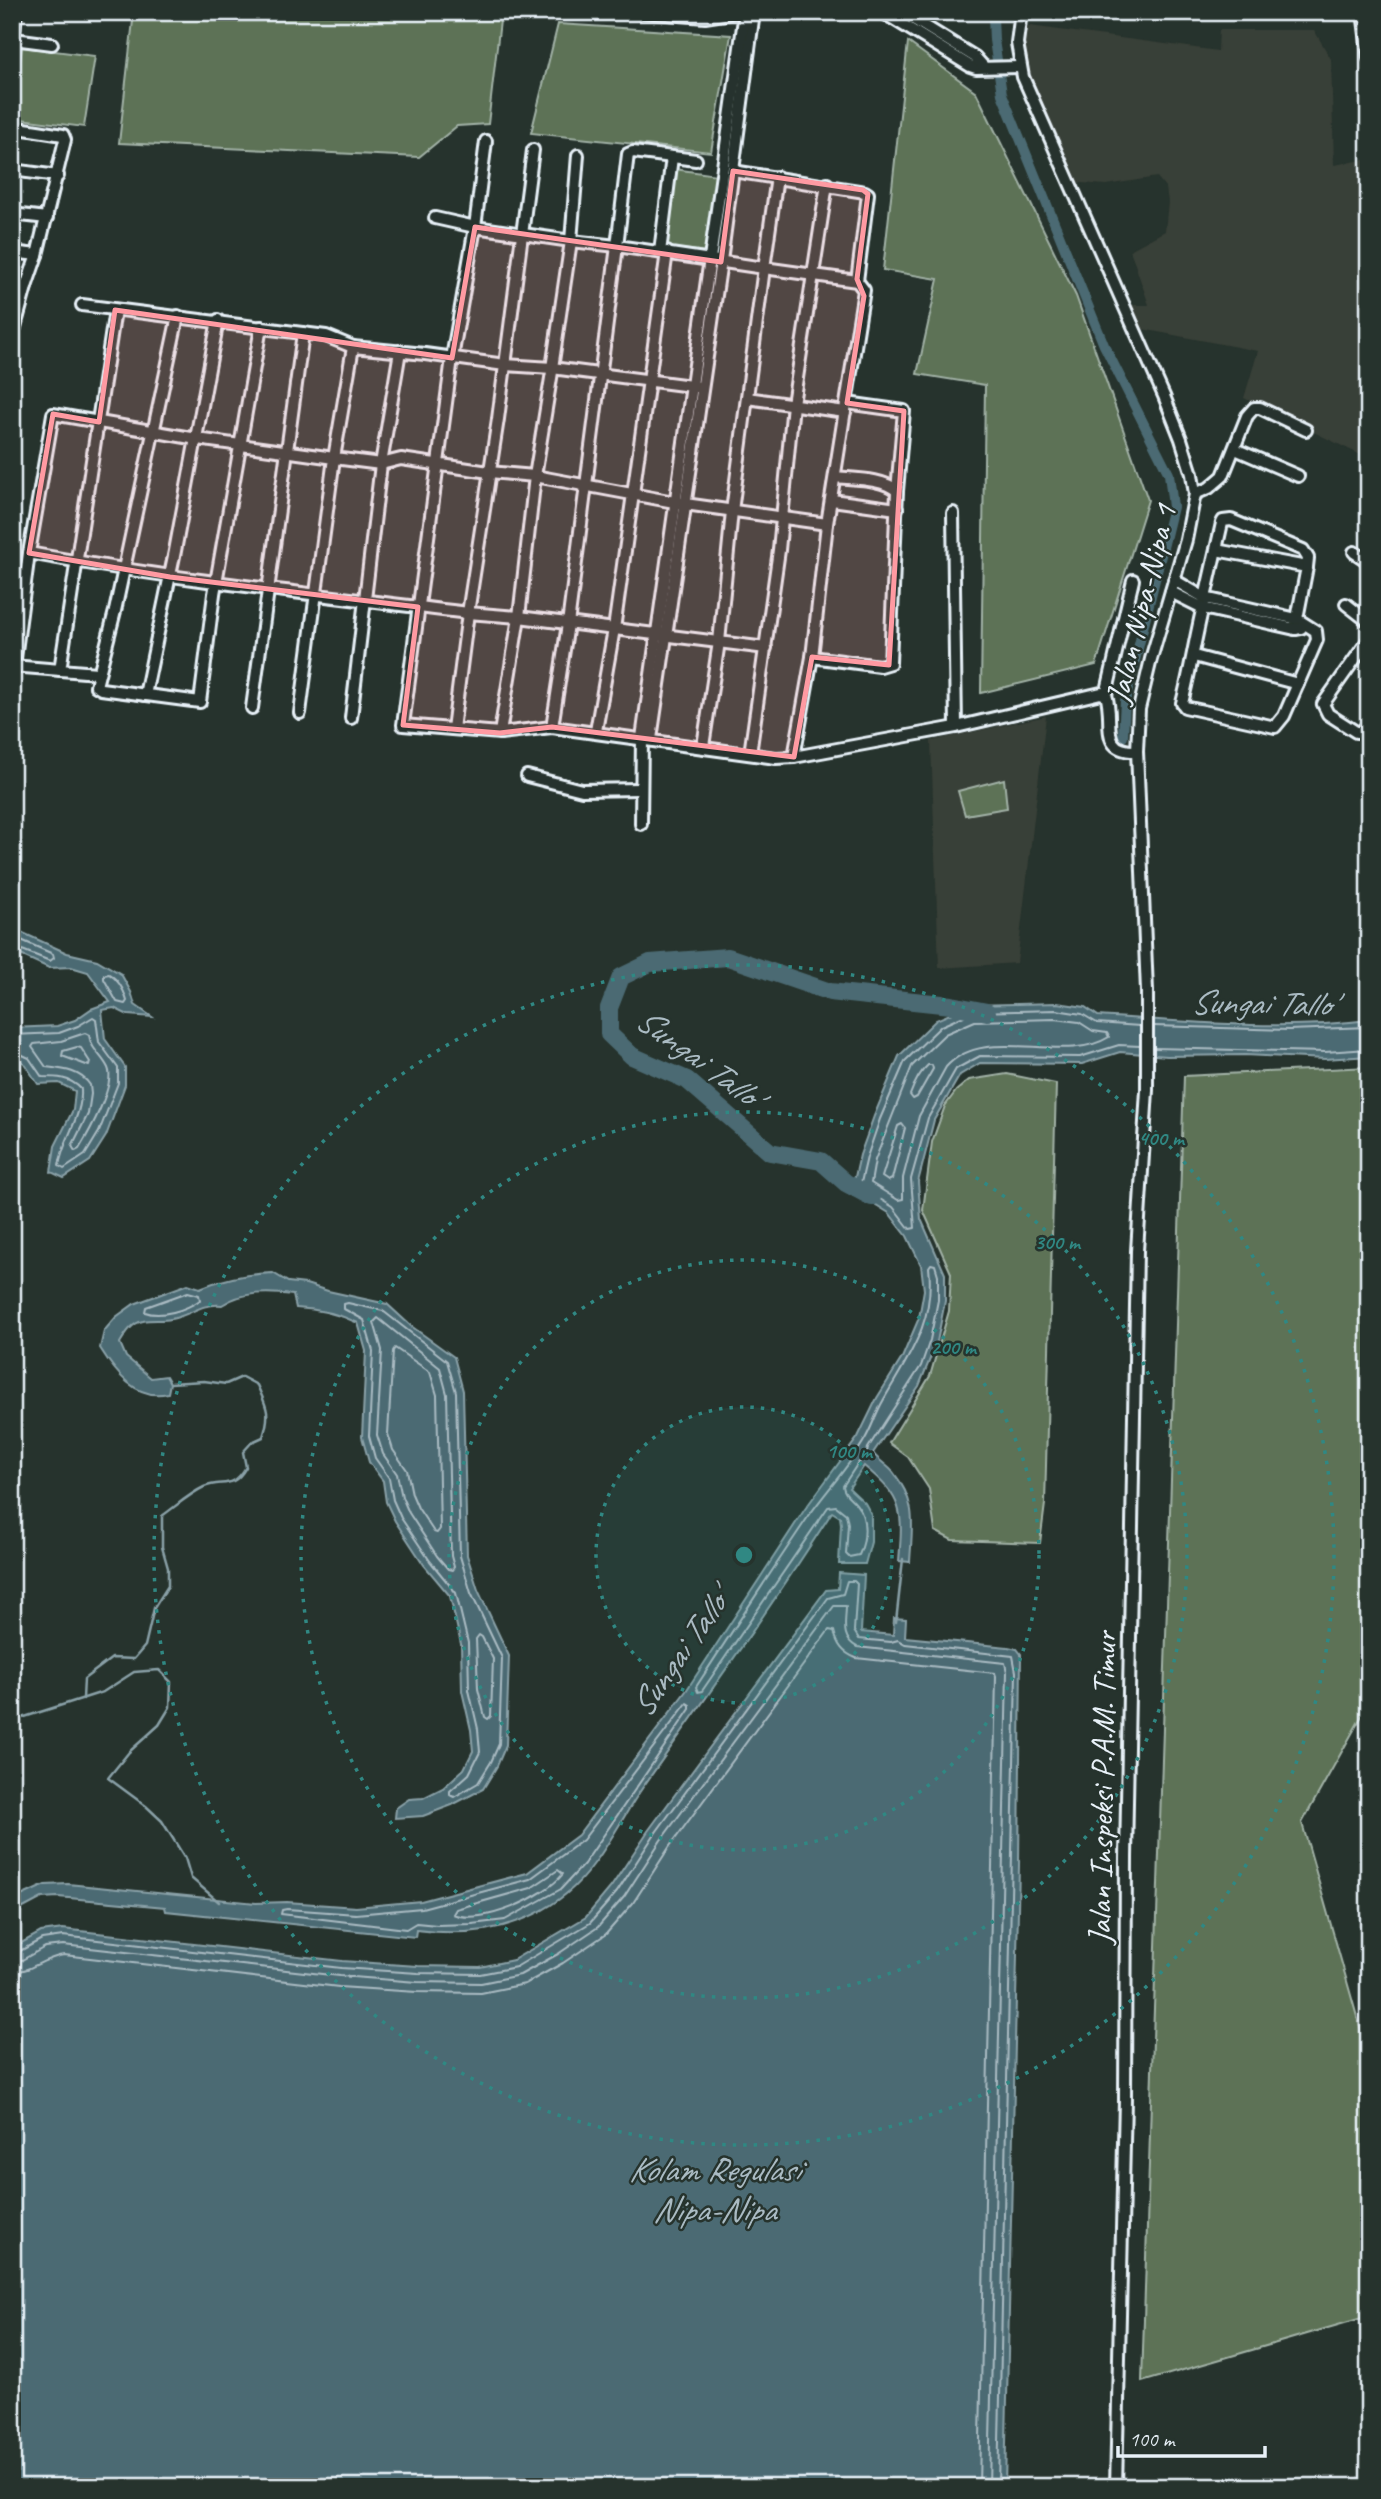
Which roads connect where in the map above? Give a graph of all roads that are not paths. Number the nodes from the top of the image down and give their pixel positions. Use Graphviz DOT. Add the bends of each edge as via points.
graph roads {
  1 [pos="16,12"];
  2 [pos="641,12"];
  3 [pos="736,12"];
  4 [pos="745,12"];
  5 [pos="754,12"];
  6 [pos="882,12"];
  7 [pos="902,12"];
  8 [pos="1021,12"];
  9 [pos="1363,12"];
  10 [pos="14,39"];
  11 [pos="52,44"];
  12 [pos="12,53"];
  13 [pos="1369,58"];
  14 [pos="991,66"];
  15 [pos="1020,67"];
  16 [pos="12,127"];
  17 [pos="486,141"];
  18 [pos="533,150"];
  19 [pos="578,155"];
  20 [pos="673,157"];
  21 [pos="696,159"];
  22 [pos="12,170"];
  23 [pos="733,171"];
  24 [pos="58,176"];
  25 [pos="778,177"];
  26 [pos="827,184"];
  27 [pos="12,214"];
  28 [pos="47,218"];
  29 [pos="435,218"];
  30 [pos="475,227"];
  31 [pos="523,236"];
  32 [pos="571,241"];
  33 [pos="617,246"];
  34 [pos="12,252"];
  35 [pos="663,252"];
  36 [pos="37,255"];
  37 [pos="715,260"];
  38 [pos="764,268"];
  39 [pos="811,274"];
  40 [pos="857,281"];
  41 [pos="12,286"];
  42 [pos="26,287"];
  43 [pos="82,305"];
  44 [pos="115,310"];
  45 [pos="178,316"];
  46 [pos="218,320"];
  47 [pos="261,327"];
  48 [pos="13,330"];
  49 [pos="303,333"];
  50 [pos="353,347"];
  51 [pos="400,351"];
  52 [pos="452,358"];
  53 [pos="505,365"];
  54 [pos="552,370"];
  55 [pos="601,375"];
  56 [pos="649,382"];
  57 [pos="697,387"];
  58 [pos="747,398"];
  59 [pos="793,404"];
  60 [pos="846,407"];
  61 [pos="99,422"];
  62 [pos="1306,430"];
  63 [pos="154,432"];
  64 [pos="197,439"];
  65 [pos="240,445"];
  66 [pos="1235,449"];
  67 [pos="287,452"];
  68 [pos="334,458"];
  69 [pos="381,464"];
  70 [pos="439,464"];
  71 [pos="489,472"];
  72 [pos="535,476"];
  73 [pos="1298,476"];
  74 [pos="835,477"];
  75 [pos="586,485"];
  76 [pos="897,491"];
  77 [pos="1195,494"];
  78 [pos="633,495"];
  79 [pos="832,500"];
  80 [pos="680,503"];
  81 [pos="897,509"];
  82 [pos="732,512"];
  83 [pos="953,513"];
  84 [pos="782,519"];
  85 [pos="827,524"];
  86 [pos="1216,551"];
  87 [pos="1354,552"];
  88 [pos="29,553"];
  89 [pos="76,561"];
  90 [pos="1369,562"];
  91 [pos="1307,567"];
  92 [pos="124,569"];
  93 [pos="170,577"];
  94 [pos="1133,580"];
  95 [pos="1174,580"];
  96 [pos="216,583"];
  97 [pos="268,589"];
  98 [pos="1171,592"];
  99 [pos="316,595"];
  100 [pos="364,601"];
  101 [pos="1204,603"];
  102 [pos="1346,604"];
  103 [pos="418,607"];
  104 [pos="468,613"];
  105 [pos="519,617"];
  106 [pos="1369,622"];
  107 [pos="568,624"];
  108 [pos="1296,624"];
  109 [pos="614,629"];
  110 [pos="662,635"];
  111 [pos="1369,639"];
  112 [pos="719,642"];
  113 [pos="766,648"];
  114 [pos="1194,656"];
  115 [pos="812,657"];
  116 [pos="13,666"];
  117 [pos="61,670"];
  118 [pos="97,673"];
  119 [pos="1298,684"];
  120 [pos="145,695"];
  121 [pos="1106,695"];
  122 [pos="252,708"];
  123 [pos="300,713"];
  124 [pos="351,718"];
  125 [pos="1369,724"];
  126 [pos="552,727"];
  127 [pos="956,727"];
  128 [pos="453,729"];
  129 [pos="596,731"];
  130 [pos="500,733"];
  131 [pos="647,738"];
  132 [pos="703,746"];
  133 [pos="1137,751"];
  134 [pos="750,754"];
  135 [pos="794,757"];
  136 [pos="527,776"];
  137 [pos="639,789"];
  138 [pos="641,824"];
  139 [pos="1147,1090"];
  140 [pos="1116,2487"];
  1 -- 10 [label="street"];
  2 -- 3 [label="street" via="705,17"];
  4 -- 37 [label="street"];
  5 -- 23 [label="street"];
  6 -- 14 [label="street" via="976,68"];
  7 -- 14 [label="street"];
  8 -- 15 [label="street, Jalan Nipa-Nipa 1"];
  9 -- 13 [label="street"];
  10 -- 11 [label="street"];
  10 -- 12 [label="street"];
  14 -- 15 [label="street"];
  15 -- 77 [label="street, Jalan Nipa-Nipa 1" via="1164,396"];
  16 -- 24 [label="street" via="63,135"];
  17 -- 30 [label="street"];
  18 -- 31 [label="street"];
  19 -- 32 [label="street"];
  20 -- 21 [label="street"];
  20 -- 33 [label="street" via="628,154"];
  20 -- 35 [label="street"];
  22 -- 24 [label="street"];
  23 -- 25 [label="street"];
  23 -- 37 [label="street"];
  24 -- 28 [label="street"];
  25 -- 26 [label="street"];
  25 -- 38 [label="street"];
  26 -- 39 [label="street"];
  26 -- 40 [label="street" via="868,194"];
  27 -- 28 [label="street"];
  28 -- 36 [label="street"];
  29 -- 30 [label="street"];
  30 -- 31 [label="street"];
  30 -- 52 [label="street"];
  31 -- 32 [label="street"];
  31 -- 53 [label="street"];
  32 -- 33 [label="street"];
  32 -- 54 [label="street"];
  33 -- 35 [label="street"];
  33 -- 55 [label="street"];
  34 -- 36 [label="street"];
  35 -- 37 [label="street"];
  35 -- 56 [label="street"];
  36 -- 42 [label="street"];
  37 -- 38 [label="street"];
  37 -- 57 [label="street"];
  38 -- 39 [label="street"];
  38 -- 58 [label="street"];
  39 -- 40 [label="street"];
  39 -- 59 [label="street"];
  40 -- 60 [label="street" via="864,296"];
  41 -- 42 [label="street"];
  42 -- 48 [label="street"];
  43 -- 44 [label="street"];
  44 -- 45 [label="street"];
  44 -- 61 [label="street"];
  45 -- 46 [label="street"];
  45 -- 63 [label="street"];
  46 -- 47 [label="street"];
  46 -- 64 [label="street"];
  47 -- 49 [label="street"];
  47 -- 65 [label="street"];
  49 -- 50 [label="street"];
  49 -- 67 [label="street"];
  50 -- 51 [label="street"];
  50 -- 68 [label="street"];
  51 -- 52 [label="street"];
  51 -- 69 [label="street"];
  52 -- 53 [label="street"];
  52 -- 70 [label="street"];
  53 -- 54 [label="street"];
  53 -- 71 [label="street"];
  54 -- 55 [label="street"];
  54 -- 72 [label="street"];
  55 -- 56 [label="street"];
  55 -- 75 [label="street"];
  56 -- 57 [label="street"];
  56 -- 78 [label="street"];
  57 -- 80 [label="street"];
  58 -- 59 [label="street"];
  58 -- 82 [label="street"];
  59 -- 60 [label="street"];
  59 -- 84 [label="street"];
  60 -- 74 [label="street"];
  60 -- 76 [label="street" via="904,411"];
  61 -- 63 [label="street"];
  61 -- 88 [label="street" via="53,414"];
  61 -- 89 [label="street"];
  62 -- 66 [label="street" via="1255,408 1247,416"];
  63 -- 64 [label="street"];
  63 -- 92 [label="street"];
  64 -- 65 [label="street"];
  64 -- 93 [label="street"];
  65 -- 67 [label="street"];
  65 -- 96 [label="street"];
  66 -- 73 [label="street"];
  66 -- 77 [label="street" via="1220,481"];
  67 -- 68 [label="street"];
  67 -- 97 [label="street"];
  68 -- 69 [label="street"];
  68 -- 99 [label="street"];
  69 -- 70 [label="street" via="401,459"];
  69 -- 100 [label="street"];
  70 -- 71 [label="street"];
  70 -- 103 [label="street"];
  71 -- 72 [label="street"];
  71 -- 104 [label="street"];
  72 -- 75 [label="street"];
  72 -- 105 [label="street"];
  74 -- 76 [label="street" via="875,482"];
  74 -- 79 [label="street"];
  75 -- 78 [label="street"];
  75 -- 107 [label="street"];
  76 -- 81 [label="street"];
  77 -- 95 [label="street, Jalan Nipa-Nipa 1"];
  78 -- 80 [label="street"];
  78 -- 109 [label="street"];
  79 -- 81 [label="street"];
  79 -- 85 [label="street"];
  80 -- 82 [label="street"];
  80 -- 110 [label="street"];
  81 -- 115 [label="street" via="889,665"];
  82 -- 84 [label="street"];
  82 -- 112 [label="street"];
  83 -- 127 [label="street"];
  84 -- 85 [label="street"];
  84 -- 113 [label="street"];
  85 -- 115 [label="street"];
  86 -- 91 [label="street"];
  86 -- 91 [label="street" via="1227,519 1303,550"];
  86 -- 101 [label="street"];
  87 -- 90 [label="street"];
  88 -- 89 [label="street"];
  88 -- 116 [label="street"];
  89 -- 92 [label="street"];
  89 -- 117 [label="street"];
  91 -- 108 [label="street"];
  92 -- 93 [label="street"];
  92 -- 118 [label="street"];
  93 -- 96 [label="street"];
  93 -- 120 [label="street"];
  94 -- 121 [label="street"];
  95 -- 98 [label="street, Jalan Nipa-Nipa 1"];
  95 -- 101 [label="street"];
  96 -- 97 [label="street"];
  96 -- 120 [label="street" via="200,702"];
  97 -- 99 [label="street"];
  97 -- 122 [label="street"];
  98 -- 101 [label="street"];
  98 -- 133 [label="street, Jalan Nipa-Nipa 1" via="1143,687"];
  99 -- 100 [label="street"];
  99 -- 123 [label="street"];
  100 -- 103 [label="street"];
  100 -- 124 [label="street"];
  101 -- 108 [label="street"];
  101 -- 114 [label="street"];
  102 -- 106 [label="street"];
  103 -- 104 [label="street"];
  103 -- 128 [label="street" via="403,726"];
  104 -- 105 [label="street"];
  104 -- 128 [label="street"];
  105 -- 107 [label="street"];
  105 -- 130 [label="street"];
  107 -- 109 [label="street"];
  107 -- 126 [label="street"];
  108 -- 119 [label="street" via="1318,636"];
  109 -- 110 [label="street"];
  109 -- 129 [label="street"];
  110 -- 112 [label="street"];
  110 -- 131 [label="street"];
  111 -- 125 [label="street" via="1323,708 1356,732"];
  112 -- 113 [label="street"];
  112 -- 132 [label="street"];
  113 -- 134 [label="street"];
  114 -- 119 [label="street"];
  114 -- 119 [label="street" via="1182,703 1185,707 1275,727"];
  115 -- 135 [label="street"];
  116 -- 117 [label="street"];
  117 -- 118 [label="street"];
  118 -- 120 [label="street" via="98,689"];
  121 -- 127 [label="street" via="1094,693"];
  121 -- 133 [label="street" via="1115,746"];
  126 -- 129 [label="street"];
  126 -- 130 [label="street"];
  127 -- 135 [label="street"];
  128 -- 130 [label="street"];
  129 -- 131 [label="street"];
  131 -- 132 [label="street"];
  131 -- 137 [label="street"];
  132 -- 134 [label="street"];
  133 -- 139 [label="street, Jalan Nipa-Nipa 1"];
  134 -- 135 [label="street"];
  136 -- 137 [label="street" via="582,790"];
  137 -- 138 [label="street"];
  139 -- 140 [label="street, Jalan Inspeksi P.A.M. Timur" via="1137,1265"];
}
